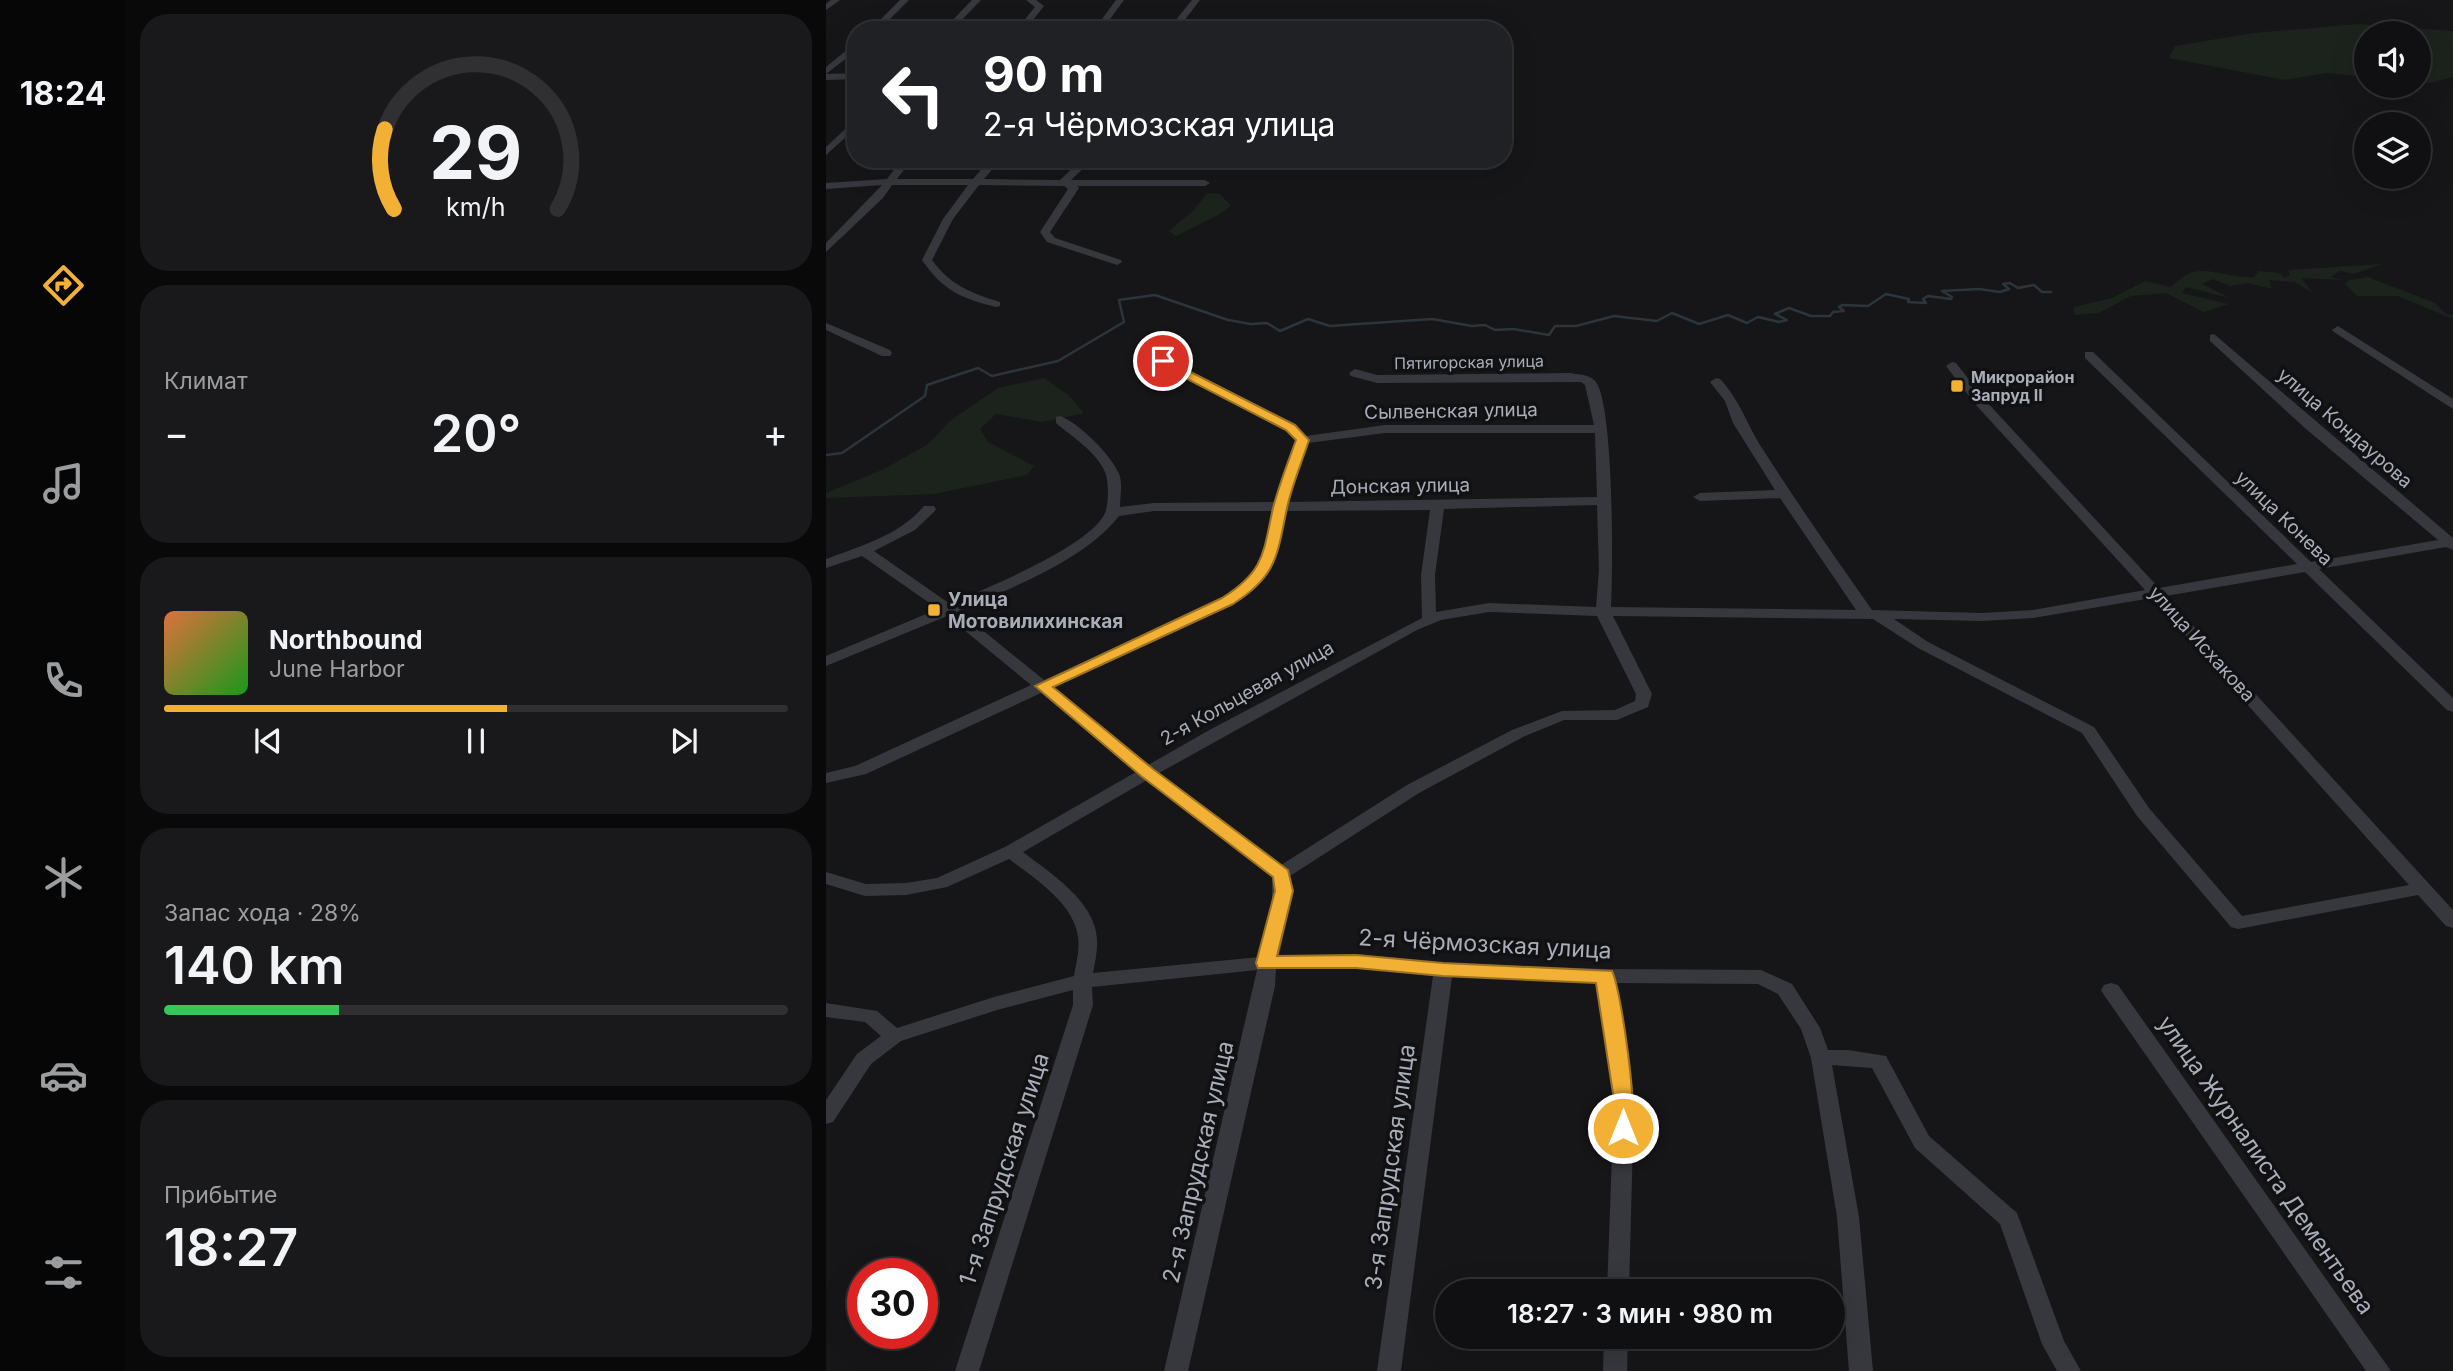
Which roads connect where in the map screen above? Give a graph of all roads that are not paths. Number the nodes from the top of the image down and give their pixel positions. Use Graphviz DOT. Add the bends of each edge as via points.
graph roads {
  1 [pos="836,0"];
  2 [pos="905,0"];
  3 [pos="977,0"];
  4 [pos="1030,0"];
  5 [pos="1120,0"];
  6 [pos="1196,0"];
  7 [pos="826,8"];
  8 [pos="883,21"];
  9 [pos="956,21"];
  10 [pos="1028,21"];
  11 [pos="1105,21"];
  12 [pos="1180,21"];
  13 [pos="847,54"];
  14 [pos="826,71"];
  15 [pos="847,76"];
  16 [pos="826,77"];
  17 [pos="847,131"];
  18 [pos="826,152"];
  19 [pos="900,168"];
  20 [pos="988,168"];
  21 [pos="1078,168"];
  22 [pos="976,181"];
  23 [pos="1064,181"];
  24 [pos="888,182"];
  25 [pos="1205,183"];
  26 [pos="826,186"];
  27 [pos="826,249"];
  28 [pos="1117,262"];
  29 [pos="996,304"];
  30 [pos="826,326"];
  31 [pos="2338,330"];
  32 [pos="2214,338"];
  33 [pos="1141,350"];
  34 [pos="886,353"];
  35 [pos="2089,355"];
  36 [pos="1952,366"];
  37 [pos="1355,373"];
  38 [pos="1716,382"];
  39 [pos="2453,405"];
  40 [pos="1060,420"];
  41 [pos="1601,429"];
  42 [pos="1303,440"];
  43 [pos="1784,494"];
  44 [pos="1700,497"];
  45 [pos="1604,500"];
  46 [pos="1438,505"];
  47 [pos="1280,507"];
  48 [pos="929,509"];
  49 [pos="1114,512"];
  50 [pos="2452,544"];
  51 [pos="863,550"];
  52 [pos="826,564"];
  53 [pos="2305,566"];
  54 [pos="2154,592"];
  55 [pos="949,610"];
  56 [pos="1603,612"];
  57 [pos="1873,615"];
  58 [pos="1429,618"];
  59 [pos="826,661"];
  60 [pos="1042,686"];
  61 [pos="2453,707"];
  62 [pos="1147,772"];
  63 [pos="826,778"];
  64 [pos="1011,850"];
  65 [pos="1281,874"];
  66 [pos="826,878"];
  67 [pos="2423,888"];
  68 [pos="2453,922"];
  69 [pos="1265,963"];
  70 [pos="1443,970"];
  71 [pos="1605,976"];
  72 [pos="1080,981"];
  73 [pos="2111,990"];
  74 [pos="826,1010"];
  75 [pos="894,1036"];
  76 [pos="1821,1058"];
  77 [pos="826,1116"];
  78 [pos="1618,1279"];
  79 [pos="1616,1349"];
  80 [pos="967,1371"];
  81 [pos="1176,1371"];
  82 [pos="1389,1371"];
  83 [pos="1615,1371"];
  84 [pos="1861,1371"];
  85 [pos="2069,1371"];
  86 [pos="2379,1371"];
  1 -- 7 [label="street"];
  2 -- 8 [label="street"];
  3 -- 9 [label="street"];
  4 -- 10 [label="street" via="1040,6"];
  5 -- 11 [label="street"];
  6 -- 12 [label="street"];
  13 -- 14 [label="street"];
  15 -- 16 [label="street"];
  17 -- 18 [label="street"];
  19 -- 24 [label="street"];
  20 -- 22 [label="street"];
  21 -- 23 [label="street"];
  22 -- 23 [label="street"];
  22 -- 24 [label="street"];
  22 -- 29 [label="street" via="927,260 939,279 957,293"];
  23 -- 25 [label="street"];
  23 -- 28 [label="street" via="1073,188 1045,232 1051,240"];
  24 -- 26 [label="street"];
  24 -- 27 [label="street"];
  30 -- 34 [label="street"];
  31 -- 39 [label="street"];
  32 -- 50 [label="street, улица Кондаурова"];
  33 -- 42 [label="street" via="1291,427"];
  35 -- 53 [label="street, улица Конева"];
  36 -- 54 [label="street, улица Исхакова"];
  37 -- 41 [label="street, Пятигорская улица" via="1377,379 1585,379 1591,384"];
  38 -- 43 [label="street" via="1728,394 1739,424"];
  40 -- 49 [label="street" via="1113,474"];
  41 -- 42 [label="street, Сылвенская улица" via="1385,429"];
  41 -- 45 [label="street"];
  42 -- 47 [label="street"];
  43 -- 44 [label="street"];
  43 -- 57 [label="street"];
  45 -- 46 [label="street, Донская улица"];
  45 -- 56 [label="street"];
  46 -- 47 [label="street, Донская улица"];
  46 -- 58 [label="street" via="1428,575"];
  47 -- 49 [label="street, Донская улица" via="1154,507"];
  47 -- 60 [label="street" via="1276,540 1262,573 1249,587 1228,601"];
  48 -- 51 [label="street" via="922,521"];
  49 -- 55 [label="street" via="1082,543"];
  50 -- 53 [label="street, 2-я Кольцевая улица"];
  51 -- 52 [label="street"];
  51 -- 55 [label="street"];
  53 -- 54 [label="street, 2-я Кольцевая улица"];
  53 -- 61 [label="street, улица Конева"];
  54 -- 57 [label="street, 2-я Кольцевая улица" via="2033,614"];
  54 -- 67 [label="street, улица Исхакова"];
  55 -- 59 [label="street"];
  55 -- 60 [label="street"];
  56 -- 57 [label="street, 2-я Кольцевая улица"];
  56 -- 58 [label="street, 2-я Кольцевая улица" via="1484,607"];
  56 -- 65 [label="street" via="1644,694 1642,704 1617,715 1558,716 1498,743 1419,784"];
  57 -- 67 [label="street" via="2088,730 2143,812 2238,923"];
  58 -- 62 [label="street, 2-я Кольцевая улица"];
  60 -- 62 [label="street"];
  60 -- 63 [label="street" via="860,770"];
  62 -- 64 [label="street, 2-я Кольцевая улица"];
  62 -- 65 [label="street"];
  64 -- 66 [label="street, 2-я Кольцевая улица" via="941,883 906,889 864,890"];
  64 -- 72 [label="street, 1-я Запрудская улица" via="1074,905 1088,937"];
  65 -- 69 [label="street, 2-я Запрудская улица" via="1284,891"];
  67 -- 68 [label="street, улица Исхакова"];
  69 -- 70 [label="street, 2-я Чёрмозская улица" via="1356,961"];
  69 -- 72 [label="street, 2-я Чёрмозская улица"];
  69 -- 81 [label="street, 2-я Запрудская улица" via="1265,986"];
  70 -- 71 [label="street, 2-я Чёрмозская улица"];
  70 -- 82 [label="street, 3-я Запрудская улица"];
  71 -- 76 [label="street, 2-я Чёрмозская улица" via="1761,977 1784,989 1810,1028"];
  71 -- 78 [label="street" via="1624,1100"];
  72 -- 75 [label="street, 2-я Чёрмозская улица"];
  72 -- 80 [label="street, 1-я Запрудская улица" via="1083,1005"];
  73 -- 86 [label="street, улица Журналиста Дементьева"];
  74 -- 75 [label="street" via="870,1016"];
  75 -- 77 [label="street, 2-я Чёрмозская улица" via="864,1059"];
  76 -- 84 [label="street" via="1848,1217"];
  76 -- 85 [label="street" via="1879,1061 1922,1142 2009,1219 2054,1344"];
  79 -- 83 [label="street"];
}
